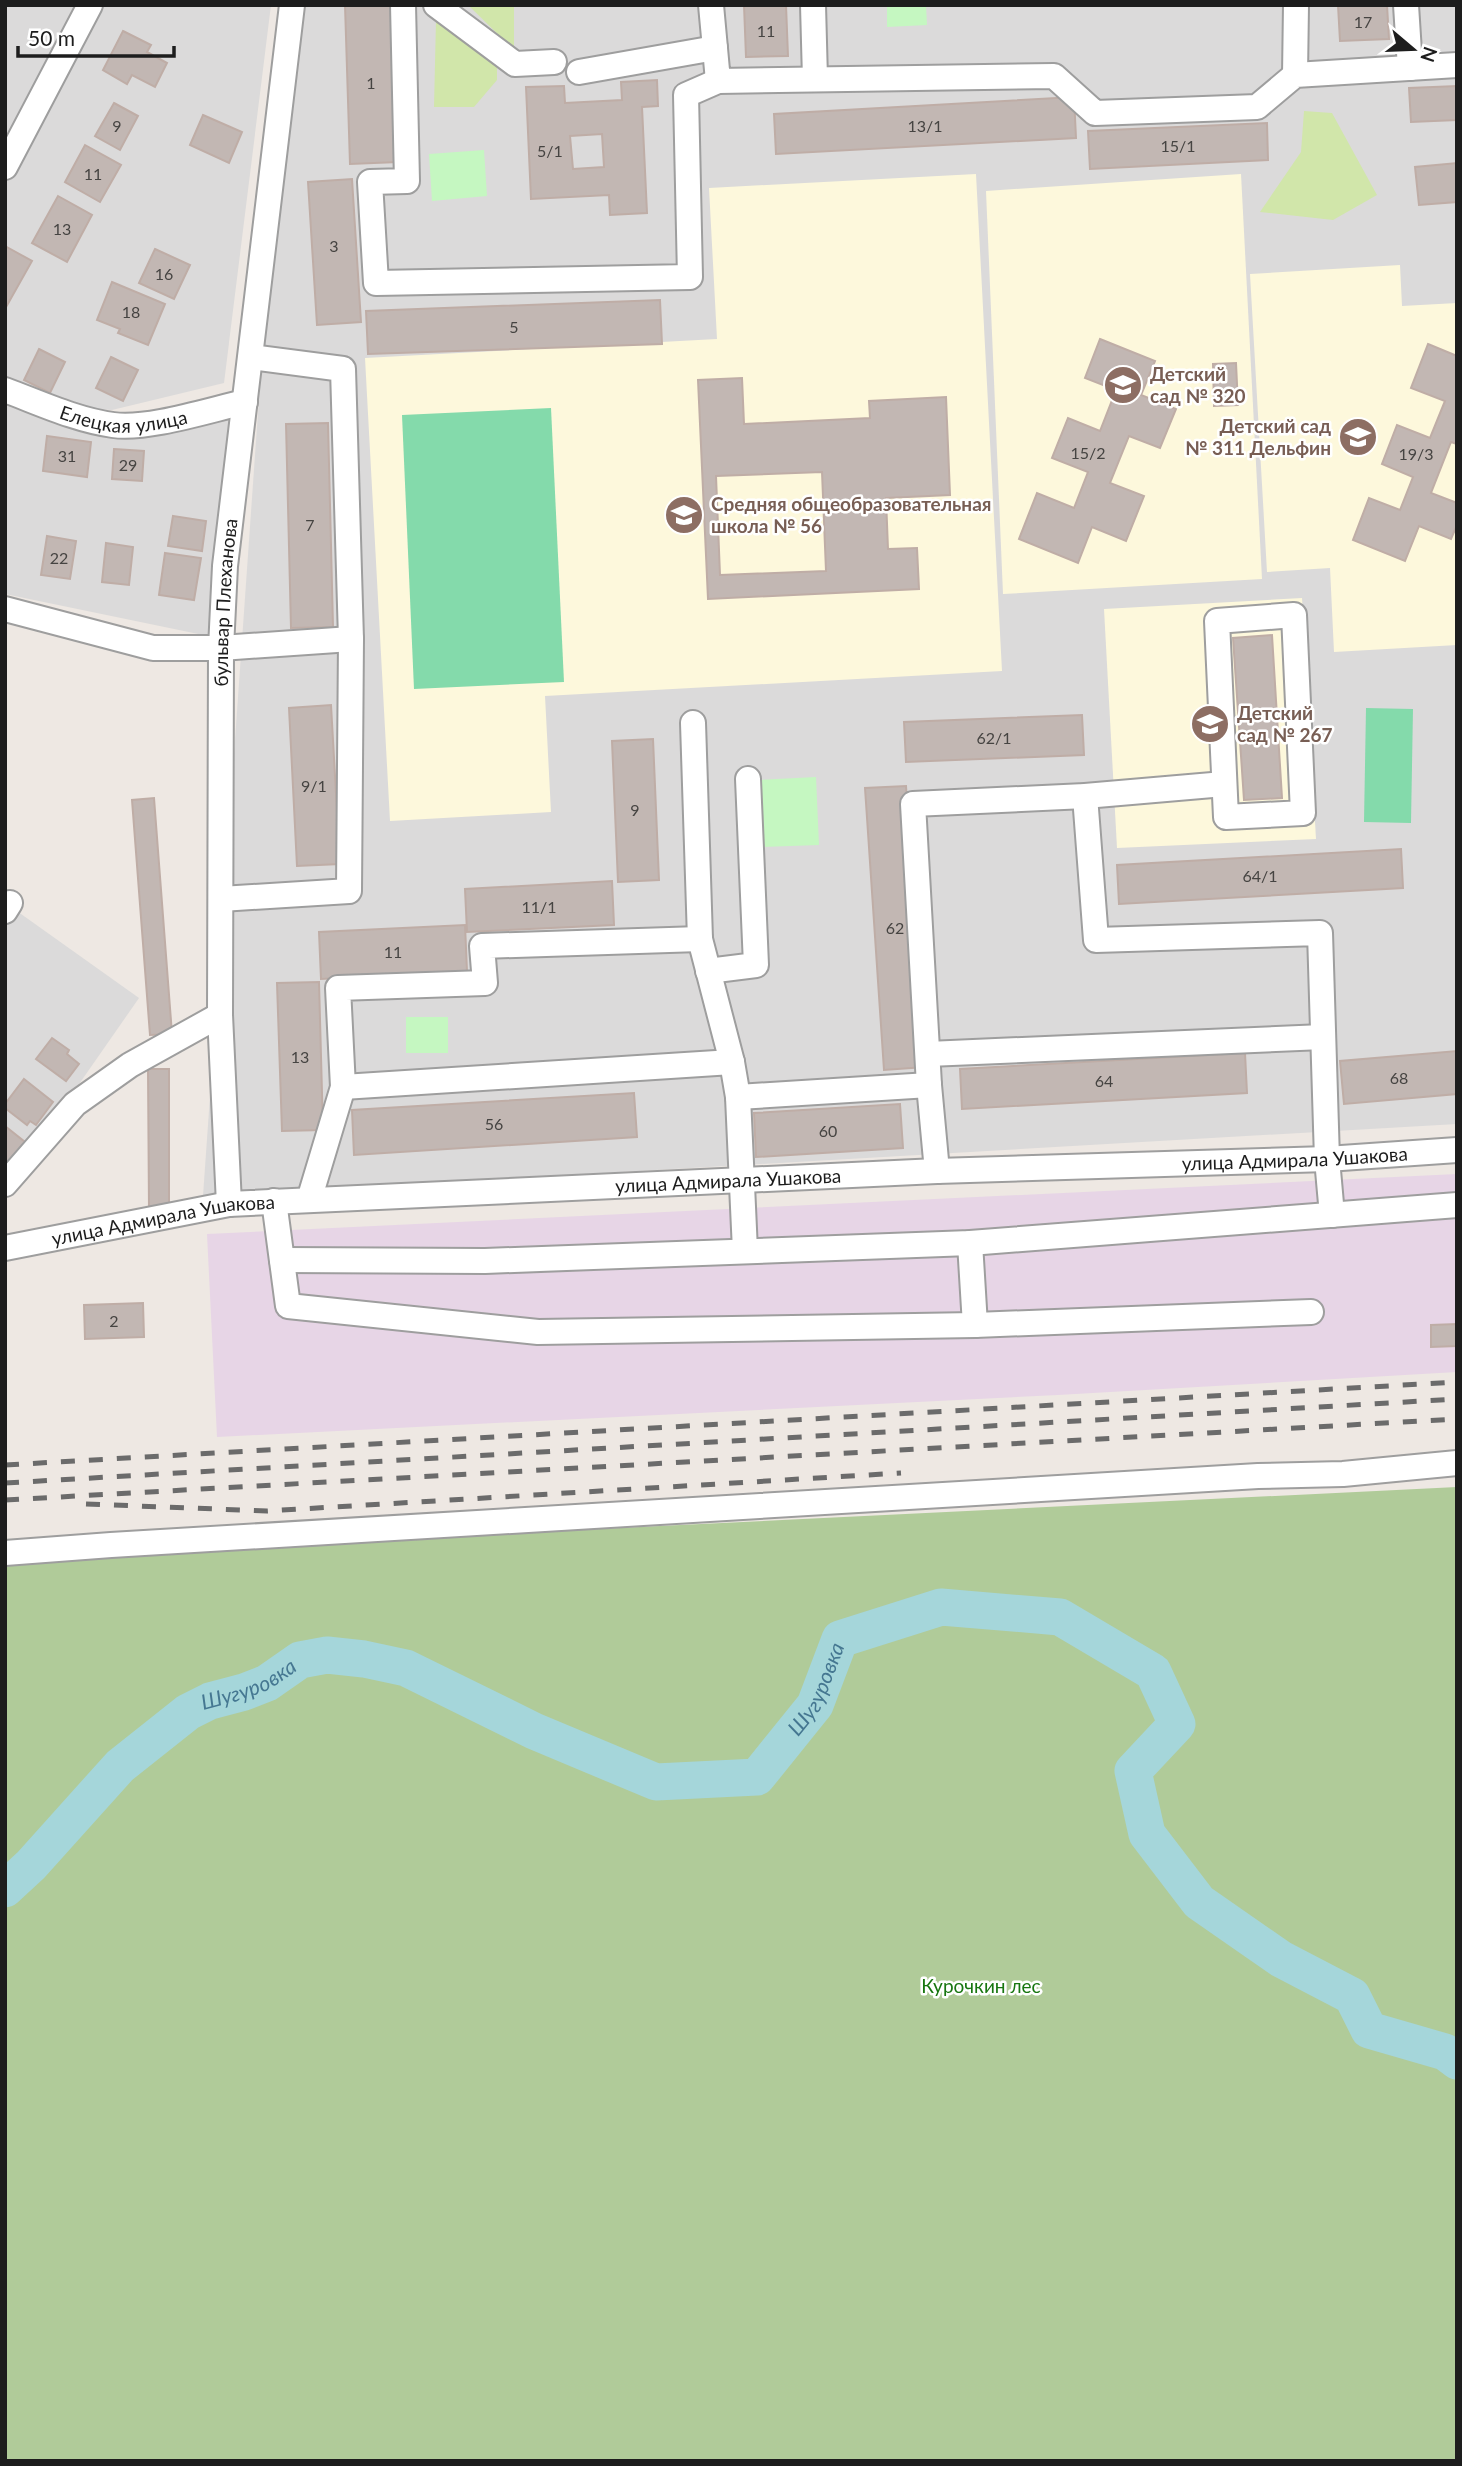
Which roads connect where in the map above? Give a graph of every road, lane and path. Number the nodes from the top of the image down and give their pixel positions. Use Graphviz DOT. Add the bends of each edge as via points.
graph roads {
  1 [pos="90,5"];
  2 [pos="292,5"];
  3 [pos="403,5"];
  4 [pos="436,5"];
  5 [pos="711,5"];
  6 [pos="813,5"];
  7 [pos="1296,5"];
  8 [pos="1406,5"];
  9 [pos="715,48"];
  10 [pos="554,62"];
  11 [pos="1457,65"];
  12 [pos="1410,68"];
  13 [pos="579,72"];
  14 [pos="1295,75"];
  15 [pos="815,79"];
  16 [pos="718,81"];
  17 [pos="5,167"];
  18 [pos="251,357"];
  19 [pos="5,390"];
  20 [pos="245,402"];
  21 [pos="5,609"];
  22 [pos="351,639"];
  23 [pos="221,648"];
  24 [pos="693,723"];
  25 [pos="748,779"];
  26 [pos="1224,784"];
  27 [pos="1085,796"];
  28 [pos="221,899"];
  29 [pos="700,939"];
  30 [pos="708,971"];
  31 [pos="220,1015"];
  32 [pos="1323,1037"];
  33 [pos="928,1054"];
  34 [pos="732,1062"];
  35 [pos="929,1085"];
  36 [pos="343,1087"];
  37 [pos="738,1097"];
  38 [pos="1457,1150"];
  39 [pos="1327,1159"];
  40 [pos="937,1171"];
  41 [pos="743,1179"];
  42 [pos="5,1184"];
  43 [pos="309,1200"];
  44 [pos="274,1201"];
  45 [pos="229,1204"];
  46 [pos="1457,1205"];
  47 [pos="1332,1215"];
  48 [pos="970,1243"];
  49 [pos="5,1248"];
  50 [pos="745,1251"];
  51 [pos="282,1260"];
  52 [pos="1311,1312"];
  53 [pos="975,1325"];
  54 [pos="1457,1463"];
  55 [pos="5,1553"];
  1 -- 17 [label="street"];
  2 -- 18 [label="street, бульвар Плеханова"];
  3 -- 16 [label="street" via="407,181 370,182 376,283 690,276 686,95"];
  4 -- 10 [label="street" via="515,64"];
  5 -- 9 [label="street"];
  6 -- 15 [label="street"];
  7 -- 14 [label="street"];
  8 -- 12 [label="street"];
  9 -- 13 [label="street"];
  9 -- 16 [label="street"];
  11 -- 12 [label="street"];
  12 -- 14 [label="street"];
  14 -- 15 [label="street" via="1257,107 1095,113 1054,76"];
  15 -- 16 [label="street"];
  18 -- 20 [label="street, бульвар Плеханова"];
  18 -- 22 [label="street" via="343,369"];
  19 -- 20 [label="street, Елецкая улица" via="114,426 147,424"];
  20 -- 23 [label="street, бульвар Плеханова"];
  21 -- 23 [label="street" via="153,648"];
  22 -- 23 [label="street"];
  22 -- 28 [label="street" via="349,891"];
  23 -- 28 [label="street, бульвар Плеханова"];
  24 -- 29 [label="street"];
  25 -- 30 [label="street" via="756,965"];
  26 -- 26 [label="street" via="1217,621 1294,615 1303,813 1226,817"];
  26 -- 27 [label="street"];
  27 -- 32 [label="street" via="1096,940 1321,933"];
  27 -- 33 [label="street" via="913,804"];
  28 -- 31 [label="street, бульвар Плеханова"];
  29 -- 30 [label="street"];
  29 -- 36 [label="street" via="482,946 485,983 338,988"];
  30 -- 34 [label="street"];
  31 -- 42 [label="street" via="130,1065 75,1104"];
  31 -- 45 [label="street, бульвар Плеханова"];
  32 -- 33 [label="street"];
  32 -- 39 [label="street"];
  33 -- 35 [label="street"];
  34 -- 36 [label="street"];
  34 -- 37 [label="street"];
  35 -- 37 [label="street"];
  35 -- 40 [label="street"];
  36 -- 43 [label="street"];
  37 -- 41 [label="street"];
  38 -- 39 [label="street, улица Адмирала Ушакова"];
  39 -- 40 [label="street, улица Адмирала Ушакова"];
  39 -- 47 [label="street"];
  40 -- 41 [label="street, улица Адмирала Ушакова"];
  41 -- 43 [label="street, улица Адмирала Ушакова"];
  41 -- 50 [label="street"];
  43 -- 44 [label="street, улица Адмирала Ушакова"];
  44 -- 45 [label="street, улица Адмирала Ушакова"];
  44 -- 51 [label="street"];
  45 -- 49 [label="street, улица Адмирала Ушакова"];
  46 -- 47 [label="street"];
  47 -- 48 [label="street"];
  48 -- 50 [label="street"];
  48 -- 53 [label="street"];
  50 -- 51 [label="street" via="485,1261"];
  51 -- 53 [label="street" via="288,1306 538,1332"];
  52 -- 53 [label="street"];
  54 -- 55 [label="street" via="1343,1474"];
}
